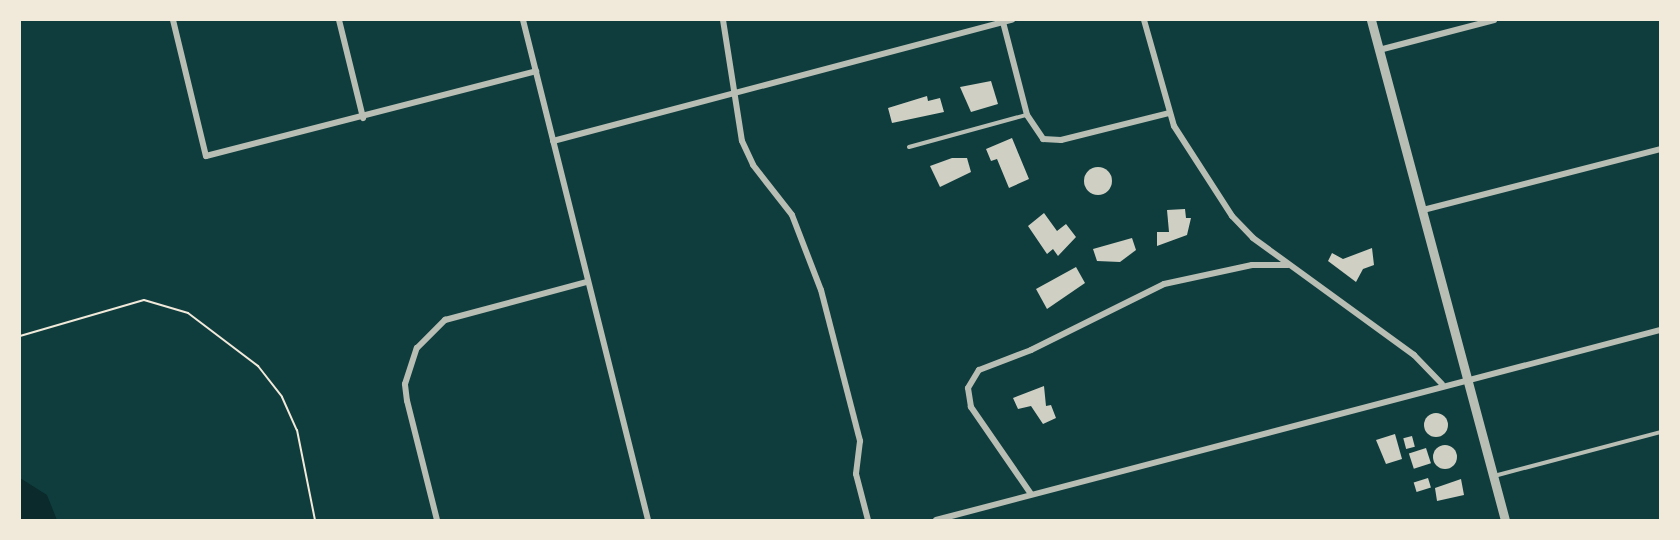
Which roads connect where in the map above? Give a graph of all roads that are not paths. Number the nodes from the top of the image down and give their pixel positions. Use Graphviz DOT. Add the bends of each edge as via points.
graph roads {
  1 [pos="173,20"];
  2 [pos="339,20"];
  3 [pos="523,20"];
  4 [pos="723,20"];
  5 [pos="1012,20"];
  6 [pos="1144,20"];
  7 [pos="1371,20"];
  8 [pos="1494,20"];
  9 [pos="1003,22"];
  10 [pos="1379,50"];
  11 [pos="536,71"];
  12 [pos="732,93"];
  13 [pos="1169,113"];
  14 [pos="1027,115"];
  15 [pos="363,118"];
  16 [pos="553,141"];
  17 [pos="909,147"];
  18 [pos="1660,149"];
  19 [pos="1422,210"];
  20 [pos="1289,265"];
  21 [pos="587,282"];
  22 [pos="1660,330"];
  23 [pos="1468,380"];
  24 [pos="1442,384"];
  25 [pos="1660,432"];
  26 [pos="1494,476"];
  27 [pos="1031,494"];
  28 [pos="437,520"];
  29 [pos="648,520"];
  30 [pos="867,520"];
  31 [pos="936,520"];
  32 [pos="1504,520"];
  1 -- 15 [label="street" via="206,156"];
  2 -- 15 [label="street"];
  3 -- 11 [label="street"];
  4 -- 12 [label="street"];
  5 -- 9 [label="street"];
  6 -- 13 [label="street"];
  7 -- 10 [label="street"];
  8 -- 10 [label="street"];
  9 -- 12 [label="street"];
  9 -- 14 [label="street"];
  10 -- 19 [label="street"];
  11 -- 15 [label="street"];
  11 -- 16 [label="street"];
  12 -- 16 [label="street"];
  12 -- 30 [label="street" via="746,149 792,215 821,290 860,441 856,474"];
  13 -- 14 [label="street" via="1052,141 1036,135"];
  13 -- 20 [label="street" via="1214,194 1253,238"];
  14 -- 17 [label="lane"];
  16 -- 21 [label="street"];
  18 -- 19 [label="street"];
  19 -- 23 [label="street"];
  20 -- 24 [label="street" via="1414,355"];
  20 -- 27 [label="street" via="1227,268 1154,287 1031,350 979,370 968,388 971,407"];
  21 -- 28 [label="street" via="445,320 417,348 405,384"];
  21 -- 29 [label="street"];
  22 -- 23 [label="street"];
  23 -- 24 [label="street"];
  23 -- 26 [label="street"];
  24 -- 27 [label="street"];
  25 -- 26 [label="lane"];
  26 -- 32 [label="street"];
  27 -- 31 [label="street"];
}
